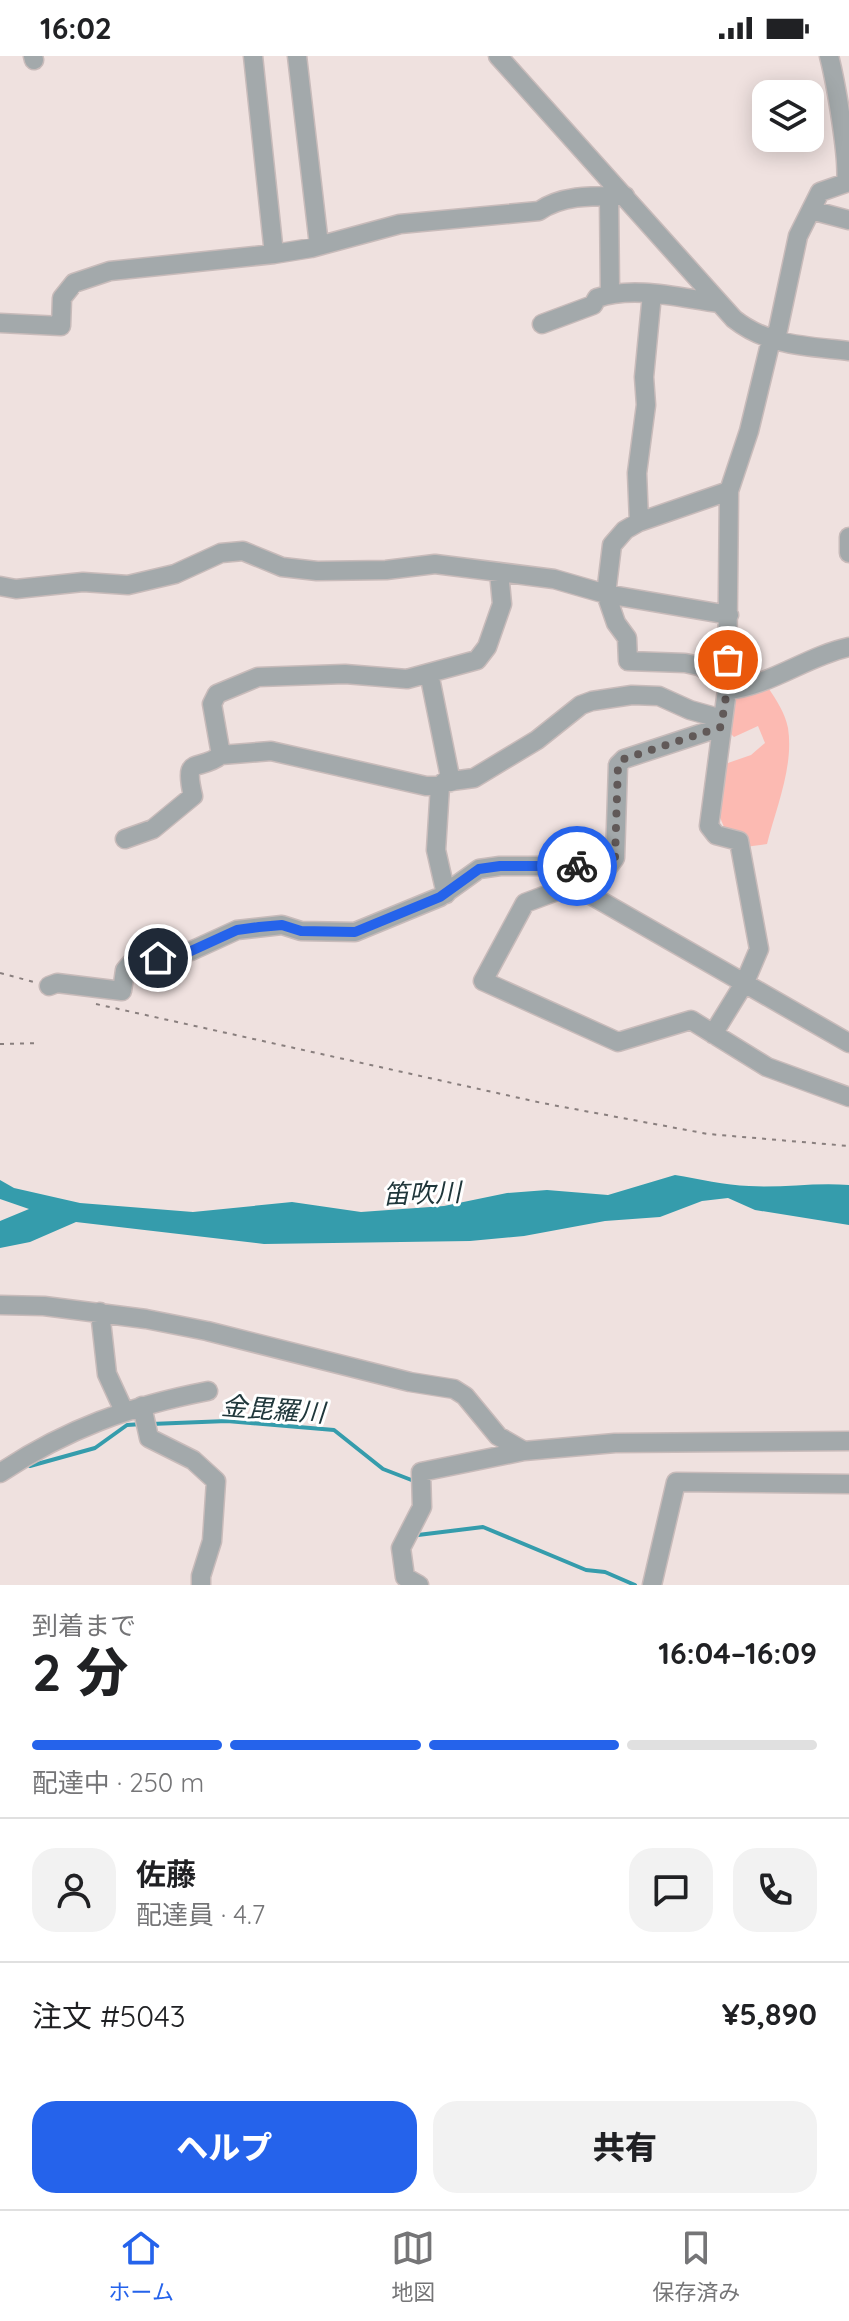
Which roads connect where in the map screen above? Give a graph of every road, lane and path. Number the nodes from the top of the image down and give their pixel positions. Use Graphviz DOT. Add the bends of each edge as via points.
graph roads {
  1 [pos="253,56"];
  2 [pos="297,56"];
  3 [pos="498,56"];
  4 [pos="829,56"];
  5 [pos="842,82"];
  6 [pos="617,196"];
  7 [pos="811,210"];
  8 [pos="849,220"];
  9 [pos="319,245"];
  10 [pos="274,254"];
  11 [pos="610,293"];
  12 [pos="652,294"];
  13 [pos="719,303"];
  14 [pos="0,323"];
  15 [pos="542,324"];
  16 [pos="771,340"];
  17 [pos="849,351"];
  18 [pos="729,491"];
  19 [pos="639,522"];
  20 [pos="849,537"];
  21 [pos="849,553"];
  22 [pos="499,572"];
  23 [pos="0,586"];
  24 [pos="606,594"];
  25 [pos="729,615"];
  26 [pos="849,647"];
  27 [pos="429,673"];
  28 [pos="727,686"];
  29 [pos="721,723"];
  30 [pos="221,755"];
  31 [pos="445,784"];
  32 [pos="125,839"];
  33 [pos="583,866"];
  34 [pos="574,886"];
  35 [pos="446,894"];
  36 [pos="0,973"];
  37 [pos="745,982"];
  38 [pos="49,986"];
  39 [pos="94,1003"];
  40 [pos="713,1034"];
  41 [pos="39,1043"];
  42 [pos="849,1043"];
  43 [pos="0,1044"];
  44 [pos="849,1097"];
  45 [pos="849,1146"];
  46 [pos="0,1305"];
  47 [pos="100,1312"];
  48 [pos="208,1391"];
  49 [pos="140,1416"];
  50 [pos="849,1441"];
  51 [pos="524,1451"];
  52 [pos="0,1473"];
  53 [pos="849,1484"];
  54 [pos="201,1585"];
  55 [pos="419,1585"];
  56 [pos="652,1585"];
  1 -- 10 [label="street"];
  2 -- 9 [label="street"];
  3 -- 6 [label="street"];
  4 -- 5 [label="street"];
  5 -- 7 [label="street" via="849,177 820,192"];
  6 -- 9 [label="street" via="585,196 549,203 539,211 400,224"];
  6 -- 11 [label="street"];
  6 -- 13 [label="street"];
  7 -- 8 [label="street"];
  7 -- 16 [label="street" via="798,236 778,330"];
  9 -- 10 [label="street"];
  10 -- 14 [label="street" via="110,271 74,283 62,298 61,326"];
  11 -- 12 [label="street"];
  11 -- 15 [label="street"];
  12 -- 13 [label="street"];
  12 -- 19 [label="street" via="637,473"];
  13 -- 16 [label="street" via="752,333"];
  16 -- 17 [label="street"];
  16 -- 18 [label="street"];
  18 -- 19 [label="street"];
  18 -- 25 [label="street"];
  19 -- 24 [label="street" via="612,545"];
  20 -- 21 [label="street"];
  22 -- 23 [label="street" via="435,564 317,571 282,567 243,551 221,553 175,574 128,585"];
  22 -- 24 [label="street" via="554,579"];
  22 -- 27 [label="street" via="502,604 482,656"];
  24 -- 25 [label="street"];
  24 -- 28 [label="street" via="627,638 628,661 699,666"];
  25 -- 28 [label="street"];
  26 -- 28 [label="street" via="739,689"];
  27 -- 30 [label="street" via="407,679 345,674 250,679 213,698"];
  27 -- 31 [label="street"];
  28 -- 29 [label="street"];
  29 -- 31 [label="street" via="659,696 592,701 474,778"];
  29 -- 33 [label="street" via="618,765 615,858 609,866"];
  29 -- 37 [label="street" via="709,826 716,835 739,841 759,949"];
  30 -- 31 [label="street" via="271,751 426,786"];
  30 -- 32 [label="street" via="190,770 193,796 153,829"];
  31 -- 35 [label="street" via="436,850"];
  33 -- 34 [label="street"];
  33 -- 35 [label="street" via="479,869"];
  34 -- 37 [label="street"];
  34 -- 40 [label="street" via="525,903 483,981 618,1042 691,1020"];
  35 -- 38 [label="street" via="355,932 301,931 282,925 237,930 191,951 131,963 122,991"];
  36 -- 38 [label="path"];
  37 -- 40 [label="street"];
  37 -- 42 [label="street"];
  39 -- 45 [label="path" via="602,1114 708,1134"];
  40 -- 44 [label="street" via="767,1067"];
  41 -- 43 [label="path"];
  46 -- 47 [label="street"];
  47 -- 49 [label="street" via="107,1374"];
  47 -- 51 [label="street" via="207,1331 454,1389 498,1436"];
  48 -- 49 [label="street"];
  49 -- 52 [label="street" via="61,1436"];
  49 -- 54 [label="street" via="149,1438 193,1460 216,1481 212,1541"];
  50 -- 51 [label="street" via="615,1443"];
  51 -- 55 [label="street" via="421,1472 422,1507 401,1548 405,1577"];
  53 -- 56 [label="street" via="676,1482"];
}
